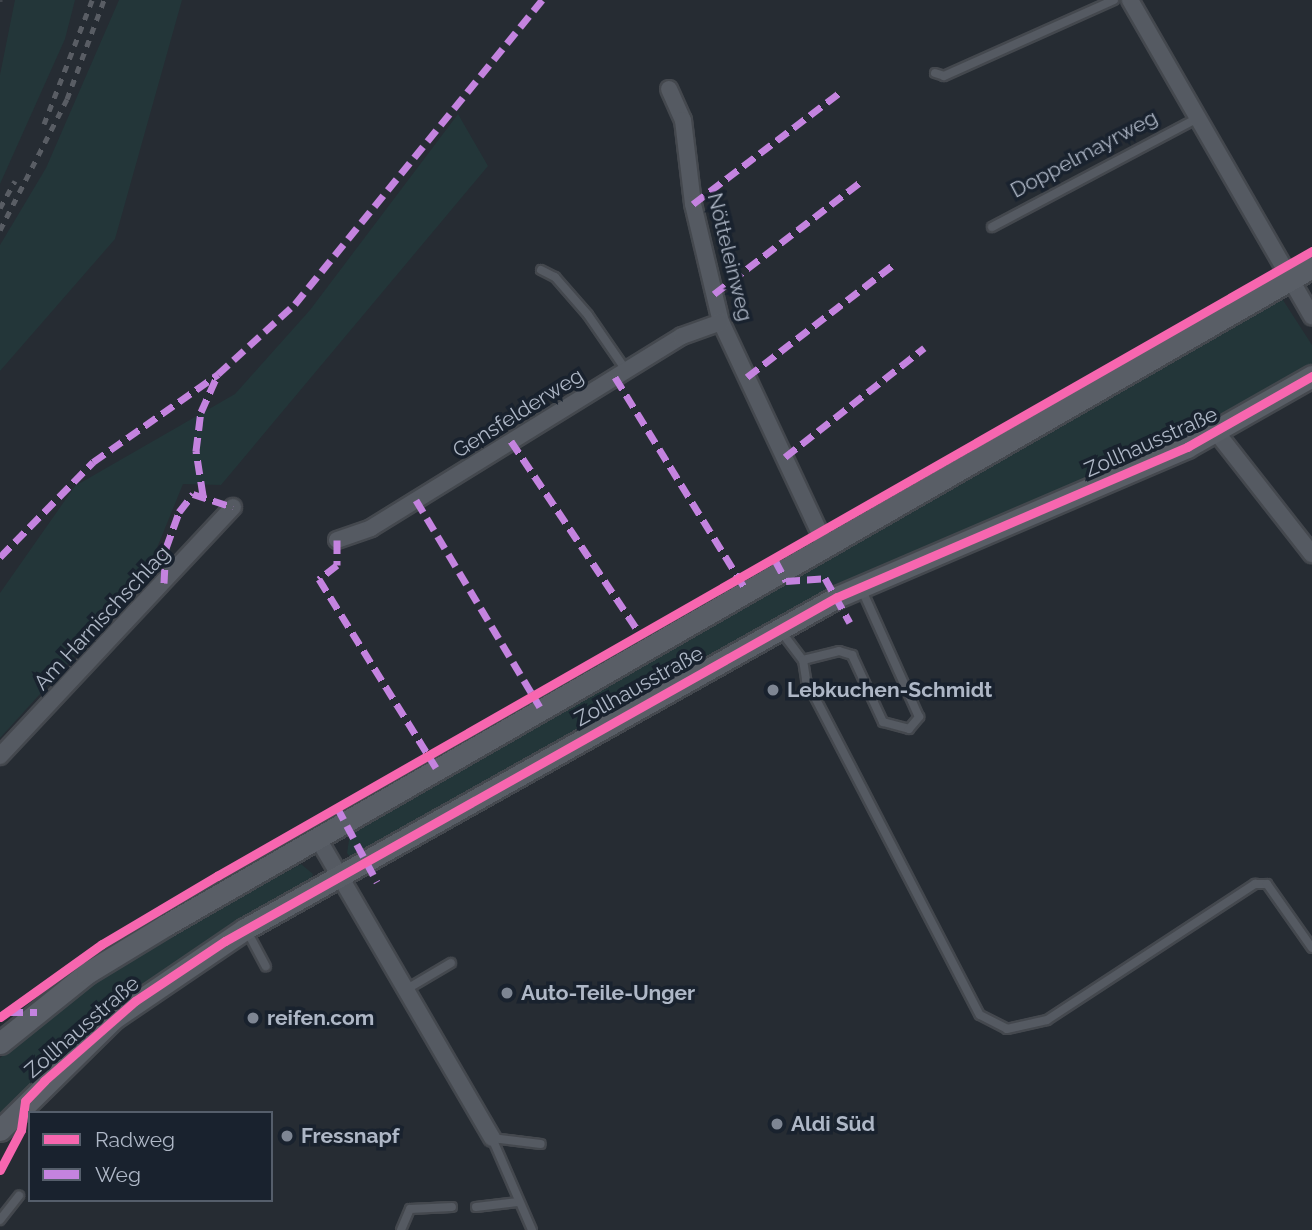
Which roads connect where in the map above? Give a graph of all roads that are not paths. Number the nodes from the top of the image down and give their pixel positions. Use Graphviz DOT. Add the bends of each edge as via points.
graph roads {
  1 [pos="1114,0"];
  2 [pos="1130,0"];
  3 [pos="936,73"];
  4 [pos="670,89"];
  5 [pos="1196,119"];
  6 [pos="992,227"];
  7 [pos="1312,267"];
  8 [pos="541,270"];
  9 [pos="1290,280"];
  10 [pos="1312,316"];
  11 [pos="721,322"];
  12 [pos="626,370"];
  13 [pos="1312,376"];
  14 [pos="1217,433"];
  15 [pos="233,507"];
  16 [pos="337,540"];
  17 [pos="824,542"];
  18 [pos="1312,554"];
  19 [pos="859,585"];
  20 [pos="778,628"];
  21 [pos="803,660"];
  22 [pos="0,756"];
  23 [pos="317,837"];
  24 [pos="341,874"];
  25 [pos="245,929"];
  26 [pos="1312,948"];
  27 [pos="451,963"];
  28 [pos="266,966"];
  29 [pos="407,989"];
  30 [pos="0,1043"];
  31 [pos="0,1130"];
  32 [pos="492,1138"];
  33 [pos="541,1144"];
  34 [pos="19,1196"];
  35 [pos="518,1202"];
  36 [pos="476,1206"];
  37 [pos="452,1207"];
  38 [pos="0,1220"];
  39 [pos="401,1230"];
  40 [pos="532,1230"];
  1 -- 3 [label="lane" via="944,76"];
  2 -- 5 [label="street"];
  4 -- 11 [label="street, Nötteleinweg" via="683,120 693,204"];
  5 -- 6 [label="lane, Doppelmayrweg"];
  5 -- 9 [label="street"];
  7 -- 9 [label="main road, Zollhausstraße"];
  8 -- 12 [label="lane" via="580,305"];
  9 -- 10 [label="street"];
  9 -- 17 [label="main road, Zollhausstraße"];
  11 -- 12 [label="street, Gensfelderweg" via="682,336"];
  11 -- 17 [label="street, Nötteleinweg"];
  12 -- 16 [label="street, Gensfelderweg" via="371,528"];
  13 -- 14 [label="main road, Zollhausstraße"];
  14 -- 18 [label="street"];
  14 -- 19 [label="main road, Zollhausstraße"];
  15 -- 22 [label="street, Am Harnischschlag"];
  17 -- 23 [label="main road, Zollhausstraße"];
  19 -- 20 [label="main road, Zollhausstraße"];
  19 -- 21 [label="lane" via="919,717 909,730 883,722 852,655 839,651"];
  20 -- 21 [label="lane"];
  20 -- 24 [label="main road, Zollhausstraße"];
  21 -- 26 [label="lane" via="806,680 980,1015 1007,1029 1047,1020 1255,884 1267,884"];
  23 -- 24 [label="street"];
  23 -- 30 [label="main road, Zollhausstraße" via="97,967"];
  24 -- 25 [label="main road, Zollhausstraße"];
  24 -- 29 [label="street"];
  25 -- 28 [label="lane"];
  25 -- 31 [label="main road, Zollhausstraße" via="114,1018"];
  27 -- 29 [label="lane"];
  29 -- 32 [label="street"];
  32 -- 33 [label="lane"];
  32 -- 35 [label="lane"];
  34 -- 38 [label="lane"];
  35 -- 36 [label="lane"];
  35 -- 40 [label="lane"];
  37 -- 39 [label="lane" via="410,1209"];
}
